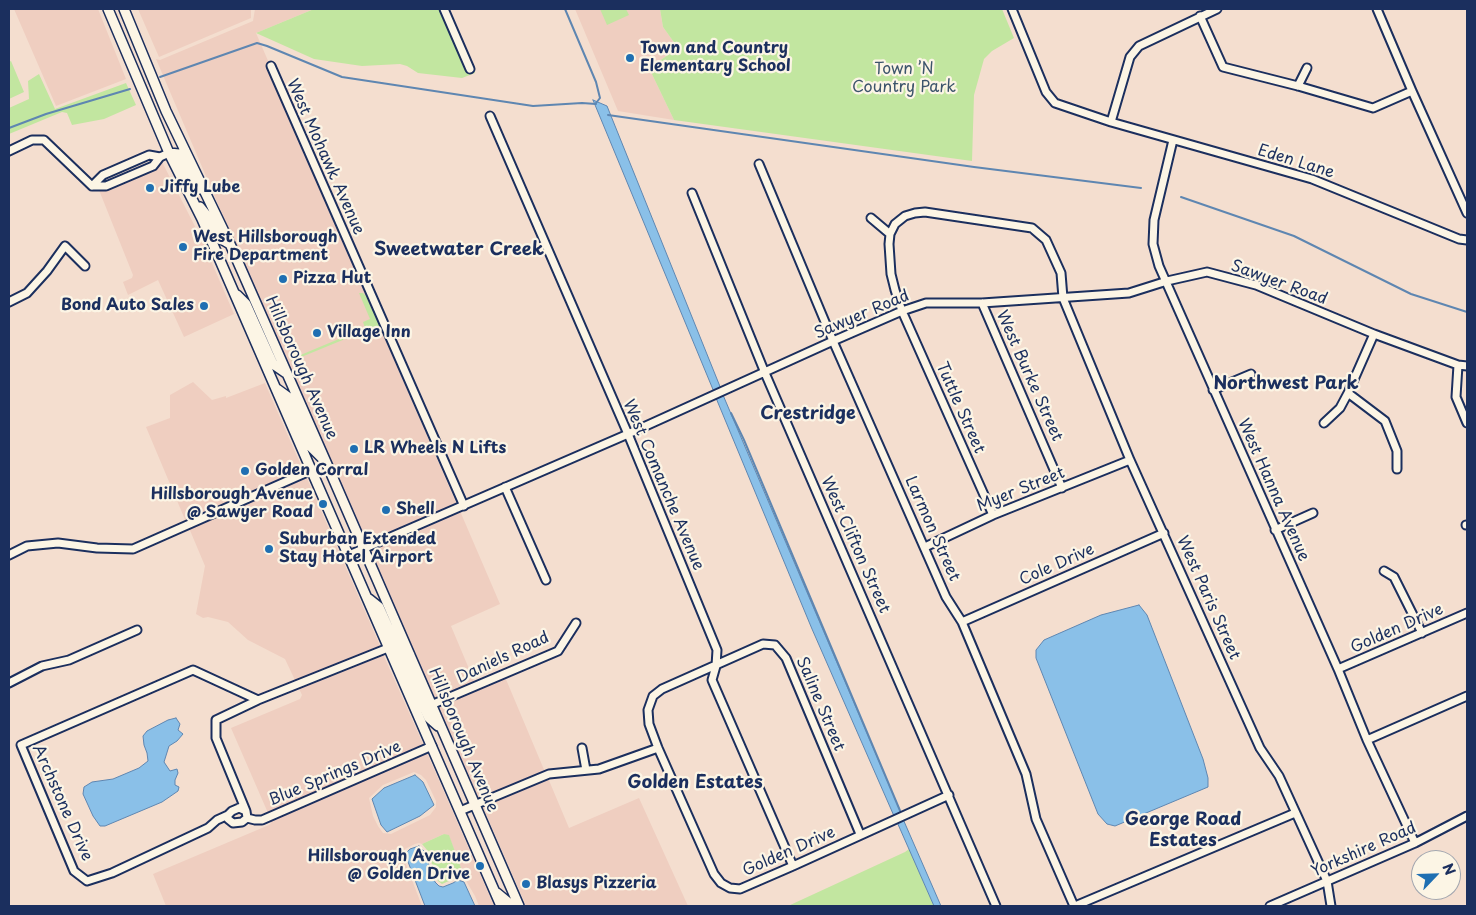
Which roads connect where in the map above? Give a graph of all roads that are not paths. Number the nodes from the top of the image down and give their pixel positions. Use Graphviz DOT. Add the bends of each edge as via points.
graph roads {
  1 [pos="108,9"];
  2 [pos="124,9"];
  3 [pos="444,9"];
  4 [pos="1012,9"];
  5 [pos="1217,9"];
  6 [pos="1377,9"];
  7 [pos="1200,16"];
  8 [pos="270,66"];
  9 [pos="1307,68"];
  10 [pos="470,69"];
  11 [pos="1298,86"];
  12 [pos="1412,91"];
  13 [pos="490,116"];
  14 [pos="1112,122"];
  15 [pos="1173,140"];
  16 [pos="9,151"];
  17 [pos="169,153"];
  18 [pos="160,157"];
  19 [pos="758,164"];
  20 [pos="92,186"];
  21 [pos="189,193"];
  22 [pos="692,193"];
  23 [pos="209,199"];
  24 [pos="1467,213"];
  25 [pos="871,218"];
  26 [pos="890,234"];
  27 [pos="1467,240"];
  28 [pos="230,244"];
  29 [pos="218,256"];
  30 [pos="85,266"];
  31 [pos="1167,281"];
  32 [pos="234,291"];
  33 [pos="254,298"];
  34 [pos="1063,298"];
  35 [pos="9,302"];
  36 [pos="982,303"];
  37 [pos="902,311"];
  38 [pos="1374,334"];
  39 [pos="833,341"];
  40 [pos="1458,365"];
  41 [pos="1467,366"];
  42 [pos="765,373"];
  43 [pos="287,374"];
  44 [pos="1250,374"];
  45 [pos="276,389"];
  46 [pos="1213,390"];
  47 [pos="1348,393"];
  48 [pos="1324,423"];
  49 [pos="1467,423"];
  50 [pos="628,434"];
  51 [pos="1130,460"];
  52 [pos="326,462"];
  53 [pos="1397,468"];
  54 [pos="312,470"];
  55 [pos="505,487"];
  56 [pos="1062,488"];
  57 [pos="464,506"];
  58 [pos="1313,512"];
  59 [pos="993,516"];
  60 [pos="1275,530"];
  61 [pos="1164,533"];
  62 [pos="925,547"];
  63 [pos="364,548"];
  64 [pos="9,555"];
  65 [pos="349,555"];
  66 [pos="1384,572"];
  67 [pos="546,580"];
  68 [pos="367,597"];
  69 [pos="1467,613"];
  70 [pos="962,622"];
  71 [pos="576,623"];
  72 [pos="137,630"];
  73 [pos="1422,633"];
  74 [pos="388,648"];
  75 [pos="410,655"];
  76 [pos="716,666"];
  77 [pos="1338,669"];
  78 [pos="9,683"];
  79 [pos="1467,696"];
  80 [pos="258,700"];
  81 [pos="431,705"];
  82 [pos="441,729"];
  83 [pos="1367,740"];
  84 [pos="432,746"];
  85 [pos="582,748"];
  86 [pos="658,748"];
  87 [pos="586,770"];
  88 [pos="949,795"];
  89 [pos="474,805"];
  90 [pos="460,811"];
  91 [pos="1295,813"];
  92 [pos="246,814"];
  93 [pos="228,815"];
  94 [pos="1467,816"];
  95 [pos="860,834"];
  96 [pos="1415,843"];
  97 [pos="793,866"];
  98 [pos="1327,881"];
  99 [pos="495,892"];
  100 [pos="501,906"];
  101 [pos="510,906"];
  102 [pos="518,906"];
  103 [pos="996,906"];
  104 [pos="1074,906"];
  105 [pos="1270,906"];
  106 [pos="1331,906"];
  1 -- 17 [label="main road, Hillsborough Avenue"];
  2 -- 23 [label="main road, Hillsborough Avenue" via="166,111"];
  3 -- 10 [label="street"];
  4 -- 14 [label="street" via="1046,92 1055,103"];
  5 -- 7 [label="street"];
  6 -- 12 [label="street"];
  7 -- 11 [label="street" via="1223,68"];
  7 -- 14 [label="street" via="1139,46 1130,58"];
  8 -- 57 [label="street, West Mohawk Avenue"];
  9 -- 11 [label="street"];
  11 -- 12 [label="street" via="1374,108"];
  12 -- 24 [label="street"];
  13 -- 50 [label="street, West Comanche Avenue"];
  14 -- 15 [label="street, Eden Lane"];
  15 -- 27 [label="street, Eden Lane" via="1312,179"];
  15 -- 31 [label="street, West Hanna Avenue" via="1154,220 1153,244"];
  16 -- 20 [label="street" via="32,140 44,140"];
  17 -- 18 [label="street"];
  17 -- 21 [label="main road, Hillsborough Avenue"];
  17 -- 23 [label="main road" via="179,154 192,180"];
  18 -- 20 [label="street" via="153,166 106,186"];
  18 -- 20 [label="street" via="149,155 103,175"];
  19 -- 39 [label="street, Larmon Street"];
  21 -- 28 [label="main road" via="208,217 218,237"];
  21 -- 29 [label="main road, Hillsborough Avenue"];
  22 -- 42 [label="street, West Clifton Street"];
  23 -- 28 [label="main road, Hillsborough Avenue"];
  25 -- 26 [label="street"];
  26 -- 34 [label="street, West Paris Street" via="895,224 905,216 925,212 1032,228 1046,240 1054,256 1061,273"];
  26 -- 37 [label="street, Tuttle Street" via="891,274"];
  28 -- 33 [label="main road, Hillsborough Avenue"];
  29 -- 32 [label="main road, Hillsborough Avenue"];
  29 -- 33 [label="main road" via="228,255 240,282"];
  30 -- 35 [label="street" via="66,246 27,292"];
  31 -- 34 [label="street, Sawyer Road" via="1129,293"];
  31 -- 38 [label="street, Sawyer Road" via="1207,272 1256,285"];
  31 -- 46 [label="street, West Hanna Avenue"];
  32 -- 43 [label="main road" via="246,304 274,364"];
  32 -- 45 [label="main road, Hillsborough Avenue"];
  33 -- 43 [label="main road, Hillsborough Avenue"];
  34 -- 36 [label="street, Sawyer Road"];
  34 -- 51 [label="street, West Paris Street"];
  36 -- 37 [label="street, Sawyer Road" via="926,303"];
  36 -- 56 [label="street, West Burke Street"];
  37 -- 39 [label="street, Sawyer Road"];
  37 -- 59 [label="street, Tuttle Street"];
  38 -- 40 [label="street, Sawyer Road"];
  38 -- 47 [label="street"];
  39 -- 42 [label="street, Sawyer Road"];
  39 -- 62 [label="street, Larmon Street"];
  40 -- 41 [label="street, Sawyer Road"];
  40 -- 49 [label="street" via="1456,397"];
  42 -- 50 [label="street, Sawyer Road"];
  42 -- 88 [label="street, West Clifton Street"];
  43 -- 52 [label="main road, Hillsborough Avenue"];
  44 -- 46 [label="street"];
  45 -- 52 [label="main road" via="288,396 310,446"];
  45 -- 54 [label="main road, Hillsborough Avenue"];
  46 -- 60 [label="street, West Hanna Avenue"];
  47 -- 48 [label="street" via="1340,408"];
  47 -- 53 [label="street" via="1385,421 1397,451"];
  50 -- 55 [label="street, Sawyer Road"];
  50 -- 76 [label="street, West Comanche Avenue" via="717,650"];
  51 -- 56 [label="street, Myer Street"];
  51 -- 61 [label="street, West Paris Street"];
  52 -- 63 [label="main road, Hillsborough Avenue"];
  54 -- 64 [label="street" via="133,549 58,543 27,546"];
  54 -- 65 [label="main road, Hillsborough Avenue"];
  55 -- 57 [label="street, Sawyer Road"];
  55 -- 67 [label="street"];
  56 -- 59 [label="street, Myer Street"];
  57 -- 63 [label="street, Sawyer Road"];
  58 -- 60 [label="street"];
  59 -- 62 [label="street, Myer Street"];
  60 -- 77 [label="street, West Hanna Avenue"];
  61 -- 70 [label="street, Cole Drive"];
  61 -- 91 [label="street, West Paris Street" via="1260,748 1279,776"];
  62 -- 70 [label="street, Larmon Street" via="946,597"];
  63 -- 65 [label="street, Sawyer Road"];
  63 -- 75 [label="main road, Hillsborough Avenue"];
  65 -- 68 [label="main road, Hillsborough Avenue"];
  66 -- 73 [label="street" via="1394,576"];
  68 -- 74 [label="main road, Hillsborough Avenue"];
  68 -- 75 [label="main road" via="379,607 396,645"];
  69 -- 73 [label="street, Golden Drive"];
  70 -- 104 [label="street, Larmon Street" via="1026,774 1036,819"];
  71 -- 81 [label="street, Daniels Road" via="558,651"];
  72 -- 78 [label="street" via="69,660 42,666"];
  73 -- 77 [label="street, Golden Drive"];
  74 -- 80 [label="street"];
  74 -- 82 [label="main road" via="403,659 429,718"];
  74 -- 84 [label="main road, Hillsborough Avenue"];
  75 -- 81 [label="main road, Hillsborough Avenue"];
  76 -- 86 [label="street, Saline Street" via="653,696 648,724"];
  76 -- 95 [label="street, Saline Street" via="763,644 775,645 786,658"];
  76 -- 97 [label="street, West Comanche Avenue" via="712,680"];
  77 -- 83 [label="street, West Hanna Avenue"];
  79 -- 83 [label="street"];
  80 -- 92 [label="street" via="216,720 216,738"];
  80 -- 93 [label="street, Archstone Drive" via="193,670 21,744 74,871 87,881 138,861"];
  81 -- 82 [label="main road, Hillsborough Avenue"];
  82 -- 89 [label="main road, Hillsborough Avenue"];
  83 -- 96 [label="street, West Hanna Avenue"];
  84 -- 90 [label="main road, Hillsborough Avenue"];
  84 -- 92 [label="street, Blue Springs Drive" via="262,820"];
  85 -- 87 [label="street"];
  86 -- 87 [label="street" via="599,769"];
  86 -- 97 [label="street, Golden Drive" via="714,874 721,883 740,889"];
  87 -- 89 [label="street" via="549,774"];
  88 -- 95 [label="street, Golden Drive"];
  88 -- 103 [label="street, West Clifton Street"];
  89 -- 90 [label="street"];
  89 -- 102 [label="main road, Hillsborough Avenue"];
  90 -- 99 [label="main road, Hillsborough Avenue"];
  91 -- 98 [label="street, West Paris Street"];
  91 -- 104 [label="street"];
  92 -- 93 [label="street" via="243,808"];
  92 -- 93 [label="street" via="242,822 233,823"];
  94 -- 96 [label="street, Yorkshire Road"];
  95 -- 97 [label="street, Golden Drive"];
  96 -- 98 [label="street, Yorkshire Road"];
  98 -- 105 [label="street, Yorkshire Road"];
  98 -- 106 [label="street, West Paris Street"];
  99 -- 100 [label="main road, Hillsborough Avenue"];
  99 -- 101 [label="main road"];
}
